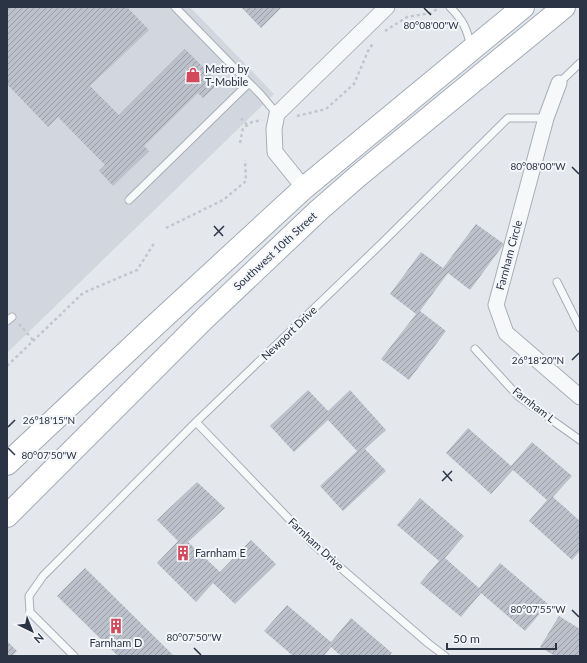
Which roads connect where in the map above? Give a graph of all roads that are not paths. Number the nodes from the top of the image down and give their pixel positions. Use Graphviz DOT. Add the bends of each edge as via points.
graph roads {
  1 [pos="175,7"];
  2 [pos="387,7"];
  3 [pos="450,7"];
  4 [pos="523,7"];
  5 [pos="548,7"];
  6 [pos="564,7"];
  7 [pos="517,46"];
  8 [pos="471,50"];
  9 [pos="580,63"];
  10 [pos="249,83"];
  11 [pos="558,83"];
  12 [pos="271,117"];
  13 [pos="546,118"];
  14 [pos="304,188"];
  15 [pos="128,200"];
  16 [pos="243,281"];
  17 [pos="557,282"];
  18 [pos="580,328"];
  19 [pos="475,348"];
  20 [pos="580,397"];
  21 [pos="196,422"];
  22 [pos="580,440"];
  23 [pos="7,464"];
  24 [pos="7,516"];
  25 [pos="74,656"];
  26 [pos="445,656"];
  1 -- 10 [label="lane"];
  2 -- 12 [label="street"];
  3 -- 8 [label="lane" via="460,18 467,32"];
  4 -- 8 [label="main road"];
  5 -- 7 [label="main road"];
  6 -- 7 [label="main road, Southwest 10th Street"];
  7 -- 16 [label="main road, Southwest 10th Street" via="358,176"];
  8 -- 14 [label="main road"];
  9 -- 11 [label="lane"];
  10 -- 12 [label="lane" via="261,95"];
  10 -- 15 [label="lane"];
  11 -- 13 [label="street, Farnham Circle"];
  12 -- 14 [label="street" via="275,152"];
  13 -- 20 [label="street, Farnham Circle" via="496,305 506,333"];
  13 -- 21 [label="lane, Newport Drive" via="508,118"];
  14 -- 16 [label="main road" via="283,229"];
  14 -- 23 [label="main road"];
  16 -- 24 [label="main road, Southwest 10th Street"];
  17 -- 18 [label="lane"];
  19 -- 22 [label="lane, Farnham L" via="518,396"];
  21 -- 25 [label="lane, Newport Drive" via="43,576 29,596 30,612"];
  21 -- 26 [label="lane, Farnham Drive" via="313,544"];
}
